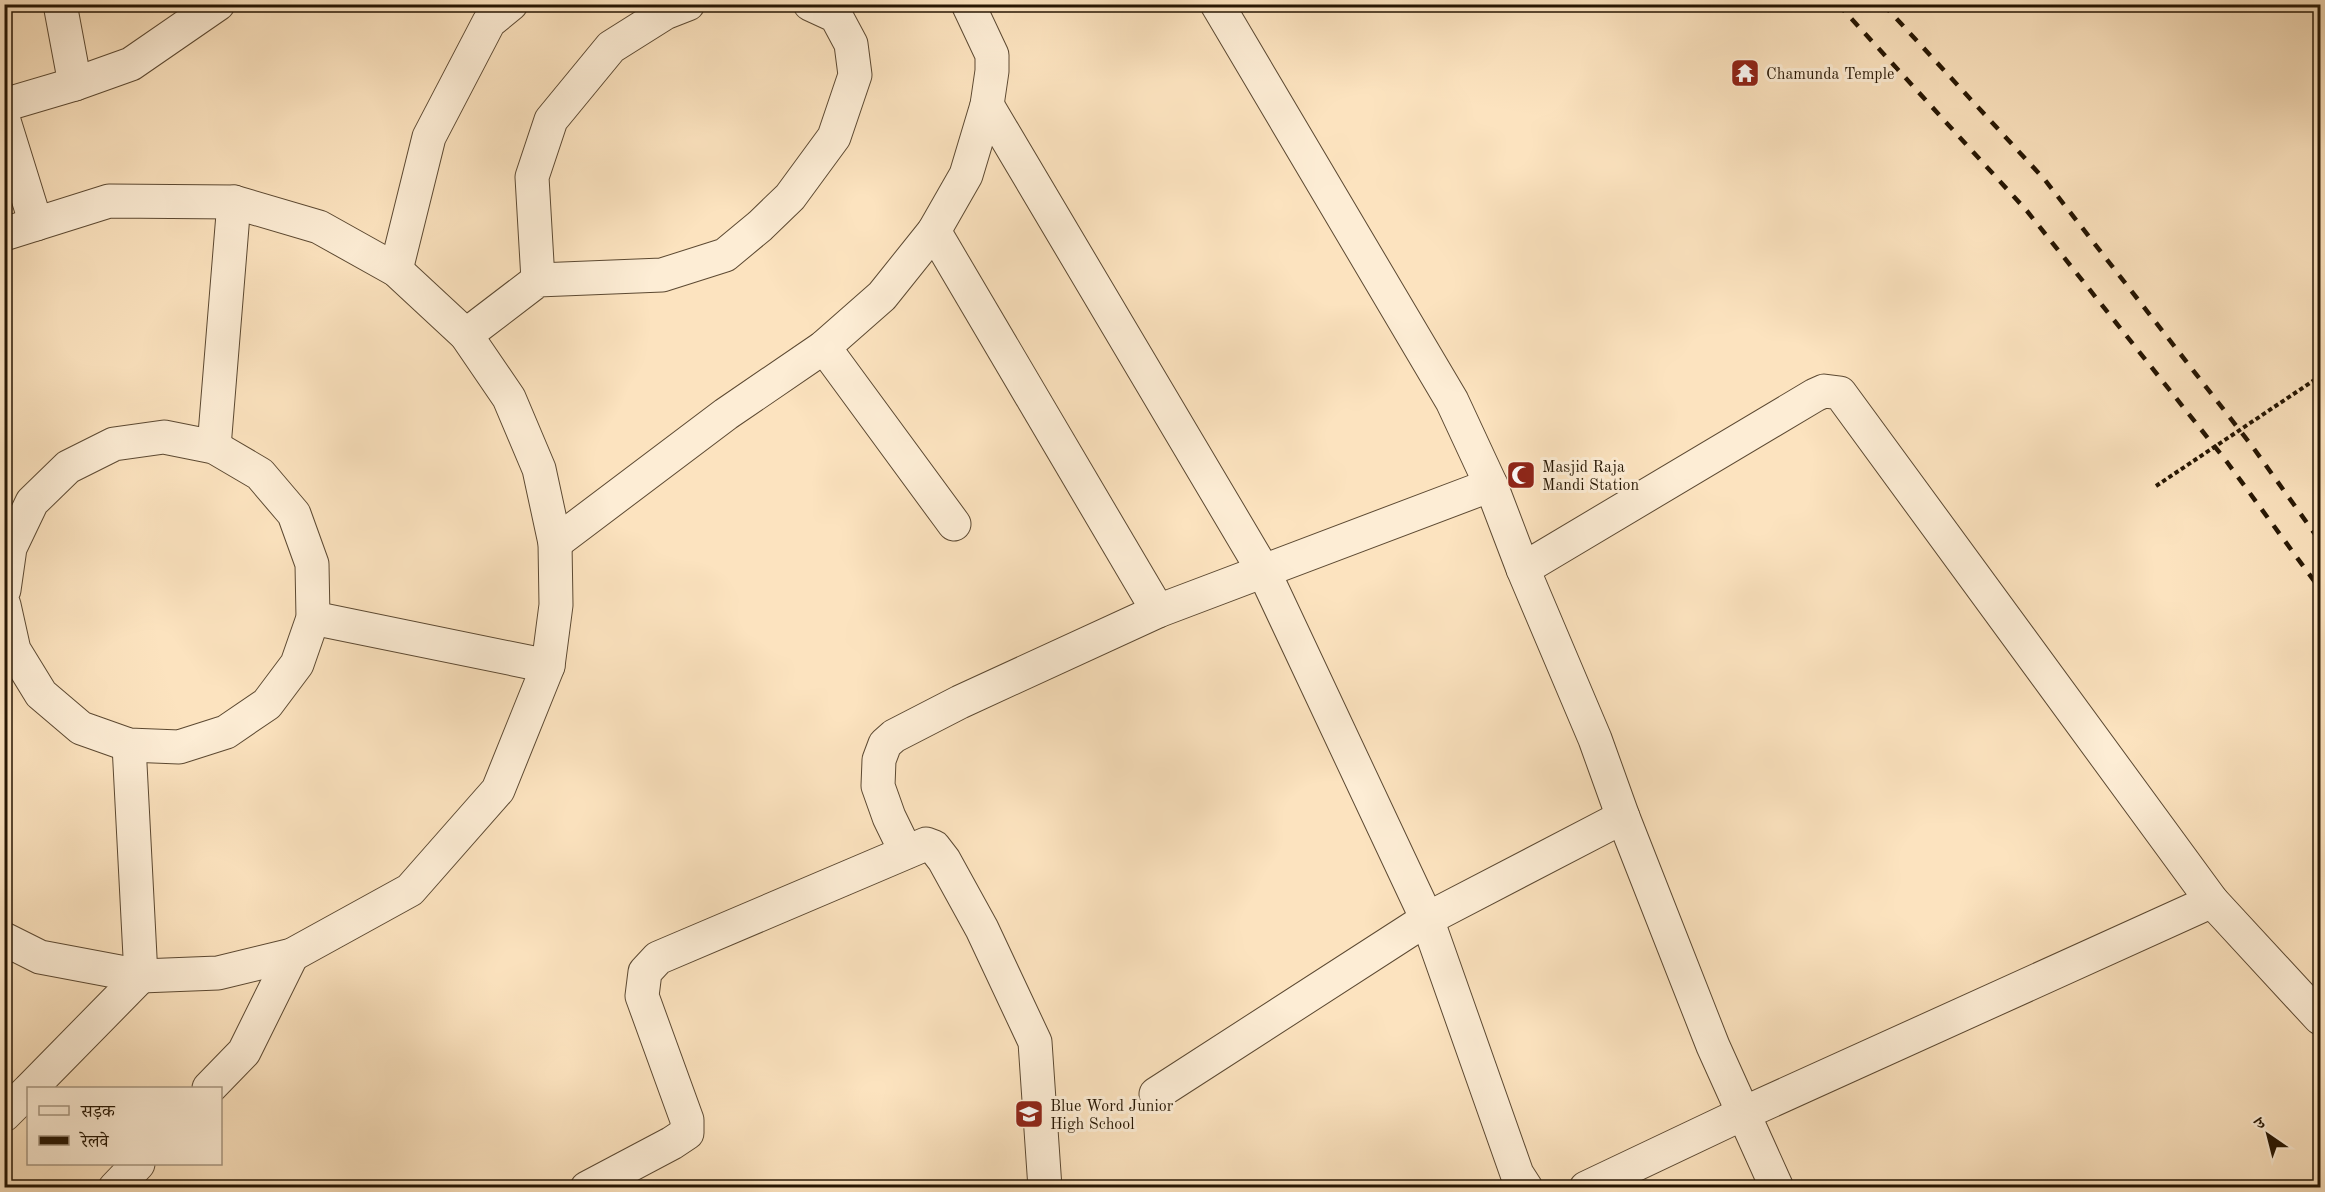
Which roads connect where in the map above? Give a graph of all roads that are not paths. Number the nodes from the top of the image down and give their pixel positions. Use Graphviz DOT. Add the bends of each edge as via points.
graph roads {
  1 [pos="60,4"];
  2 [pos="218,4"];
  3 [pos="511,4"];
  4 [pos="688,4"];
  5 [pos="968,4"];
  6 [pos="1217,4"];
  7 [pos="831,8"];
  8 [pos="75,84"];
  9 [pos="4,105"];
  10 [pos="987,105"];
  11 [pos="4,121"];
  12 [pos="234,202"];
  13 [pos="36,224"];
  14 [pos="934,231"];
  15 [pos="4,234"];
  16 [pos="396,270"];
  17 [pos="538,280"];
  18 [pos="466,335"];
  19 [pos="825,347"];
  20 [pos="214,447"];
  21 [pos="1491,485"];
  22 [pos="954,524"];
  23 [pos="555,543"];
  24 [pos="7,547"];
  25 [pos="1523,569"];
  26 [pos="1264,572"];
  27 [pos="4,590"];
  28 [pos="4,605"];
  29 [pos="1158,611"];
  30 [pos="313,618"];
  31 [pos="548,666"];
  32 [pos="129,745"];
  33 [pos="1623,817"];
  34 [pos="906,852"];
  35 [pos="2212,902"];
  36 [pos="1427,919"];
  37 [pos="4,939"];
  38 [pos="292,955"];
  39 [pos="141,976"];
  40 [pos="2320,1018"];
  41 [pos="33,1087"];
  42 [pos="212,1087"];
  43 [pos="27,1093"];
  44 [pos="1156,1094"];
  45 [pos="1742,1114"];
  46 [pos="4,1115"];
  47 [pos="137,1165"];
  48 [pos="115,1188"];
  49 [pos="587,1188"];
  50 [pos="1045,1188"];
  51 [pos="1526,1188"];
  52 [pos="1586,1188"];
  53 [pos="1777,1188"];
  1 -- 8 [label="street"];
  2 -- 8 [label="street" via="131,64"];
  3 -- 16 [label="street" via="489,22 429,137"];
  4 -- 17 [label="street" via="665,13 611,47 551,120 532,177"];
  5 -- 10 [label="street" via="992,55"];
  6 -- 21 [label="street" via="1452,401"];
  7 -- 17 [label="street" via="851,44 855,75 834,137 790,197 760,226 725,255 662,275"];
  8 -- 9 [label="street"];
  10 -- 14 [label="street" via="966,175"];
  10 -- 26 [label="street"];
  11 -- 13 [label="street"];
  12 -- 13 [label="street" via="110,201"];
  12 -- 16 [label="street" via="319,227"];
  12 -- 20 [label="street"];
  13 -- 15 [label="street"];
  14 -- 19 [label="street" via="882,296"];
  14 -- 29 [label="street"];
  16 -- 18 [label="street"];
  17 -- 18 [label="street"];
  18 -- 23 [label="street" via="514,408 539,469"];
  19 -- 22 [label="street"];
  19 -- 23 [label="street" via="726,414"];
  20 -- 24 [label="street" via="164,437 105,448 68,466 32,502"];
  20 -- 30 [label="street" via="260,474 294,514 312,564"];
  21 -- 25 [label="street"];
  21 -- 26 [label="street"];
  23 -- 31 [label="street" via="556,605"];
  24 -- 27 [label="street"];
  25 -- 33 [label="street" via="1595,739"];
  25 -- 35 [label="street" via="1815,395 1824,391 1840,393"];
  26 -- 29 [label="street"];
  26 -- 36 [label="street"];
  28 -- 32 [label="street" via="14,650 41,694 81,728"];
  29 -- 34 [label="street" via="960,702 885,744 879,760 878,786"];
  30 -- 31 [label="street"];
  30 -- 32 [label="street" via="297,664 267,704 226,732 179,747"];
  31 -- 38 [label="street" via="498,790 410,890"];
  32 -- 39 [label="street"];
  33 -- 36 [label="street"];
  33 -- 45 [label="street"];
  34 -- 49 [label="street" via="658,958 645,972 642,996 687,1120 687,1133"];
  34 -- 50 [label="street" via="926,844 934,847 944,860 982,929 1035,1042"];
  35 -- 40 [label="street"];
  35 -- 45 [label="street"];
  36 -- 44 [label="street"];
  36 -- 51 [label="street" via="1517,1174"];
  37 -- 39 [label="street" via="40,957"];
  38 -- 39 [label="street" via="218,973"];
  38 -- 42 [label="street" via="244,1052"];
  39 -- 41 [label="street"];
  43 -- 46 [label="street"];
  45 -- 52 [label="street"];
  45 -- 53 [label="street"];
  47 -- 48 [label="street"];
}
